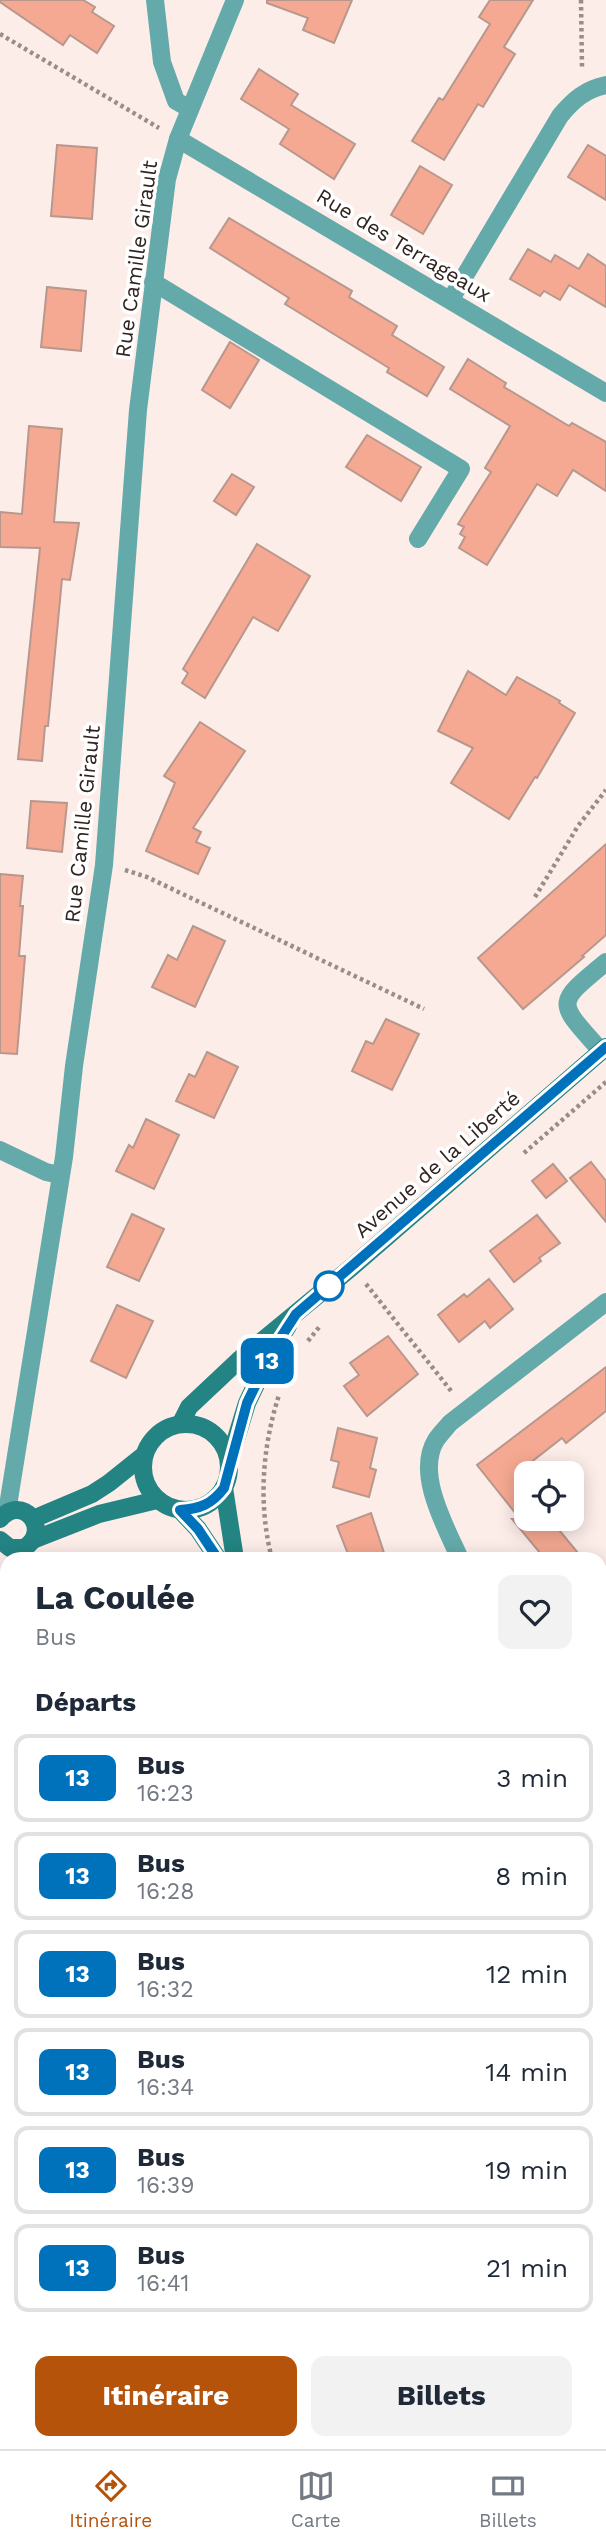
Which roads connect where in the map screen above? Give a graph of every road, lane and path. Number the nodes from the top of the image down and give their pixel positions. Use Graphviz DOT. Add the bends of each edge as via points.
graph roads {
  1 [pos="155,0"];
  2 [pos="234,0"];
  3 [pos="581,0"];
  4 [pos="0,34"];
  5 [pos="606,85"];
  6 [pos="583,94"];
  7 [pos="190,109"];
  8 [pos="178,139"];
  9 [pos="153,282"];
  10 [pos="451,299"];
  11 [pos="606,393"];
  12 [pos="418,539"];
  13 [pos="606,790"];
  14 [pos="104,865"];
  15 [pos="535,897"];
  16 [pos="606,962"];
  17 [pos="424,1009"];
  18 [pos="603,1049"];
  19 [pos="606,1083"];
  20 [pos="0,1150"];
  21 [pos="514,1161"];
  22 [pos="60,1175"];
  23 [pos="352,1267"];
  24 [pos="374,1280"];
  25 [pos="367,1286"];
  26 [pos="357,1294"];
  27 [pos="606,1302"];
  28 [pos="296,1314"];
  29 [pos="328,1319"];
  30 [pos="302,1350"];
  31 [pos="282,1389"];
  32 [pos="466,1410"];
  33 [pos="181,1423"];
  34 [pos="144,1455"];
  35 [pos="229,1462"];
  36 [pos="224,1488"];
  37 [pos="157,1500"];
  38 [pos="180,1510"];
  39 [pos="4,1516"];
  40 [pos="33,1519"];
  41 [pos="33,1540"];
  42 [pos="0,1542"];
  43 [pos="213,1552"];
  44 [pos="234,1552"];
  45 [pos="270,1552"];
  46 [pos="457,1552"];
  1 -- 7 [label="street" via="162,62 176,101"];
  2 -- 7 [label="street, Rue Camille Girault"];
  3 -- 6 [label="path"];
  4 -- 8 [label="path"];
  5 -- 6 [label="street"];
  6 -- 10 [label="street" via="560,116"];
  7 -- 8 [label="street, Rue Camille Girault"];
  8 -- 9 [label="street, Rue Camille Girault" via="167,179"];
  8 -- 10 [label="street, Rue des Terrageaux"];
  9 -- 12 [label="street" via="461,469"];
  9 -- 14 [label="street, Rue Camille Girault" via="138,410"];
  10 -- 11 [label="street, Rue des Terrageaux"];
  13 -- 15 [label="path"];
  14 -- 17 [label="path" via="147,877"];
  14 -- 22 [label="street, Rue Camille Girault"];
  16 -- 18 [label="street" via="567,999 574,1020"];
  18 -- 23 [label="street, Avenue de la Liberté"];
  19 -- 21 [label="path"];
  20 -- 22 [label="street"];
  22 -- 39 [label="street, Rue Camille Girault"];
  23 -- 25 [label="path"];
  23 -- 28 [label="street, Avenue de la Liberté"];
  24 -- 25 [label="path"];
  25 -- 26 [label="path"];
  25 -- 32 [label="path"];
  27 -- 32 [label="street"];
  28 -- 33 [label="street, Avenue de la Liberté" via="229,1369 189,1407"];
  28 -- 35 [label="street, Avenue de la Liberté" via="247,1403"];
  29 -- 30 [label="path"];
  31 -- 45 [label="path" via="262,1478"];
  32 -- 46 [label="street" via="435,1441 429,1458 438,1509"];
  33 -- 34 [label="street, Avenue de la Liberté" via="157,1434"];
  33 -- 35 [label="street" via="208,1429 226,1449"];
  34 -- 37 [label="street" via="144,1480"];
  34 -- 40 [label="street, Avenue de la Liberté" via="92,1494"];
  35 -- 36 [label="street, Avenue de la Liberté"];
  36 -- 38 [label="street" via="205,1506"];
  36 -- 44 [label="street, Avenue de la Liberté"];
  37 -- 38 [label="street"];
  37 -- 41 [label="street" via="99,1514"];
  38 -- 43 [label="street"];
  39 -- 40 [label="street, Rue Camille Girault" via="22,1511"];
  40 -- 41 [label="street"];
  41 -- 42 [label="street" via="19,1549"];
}
